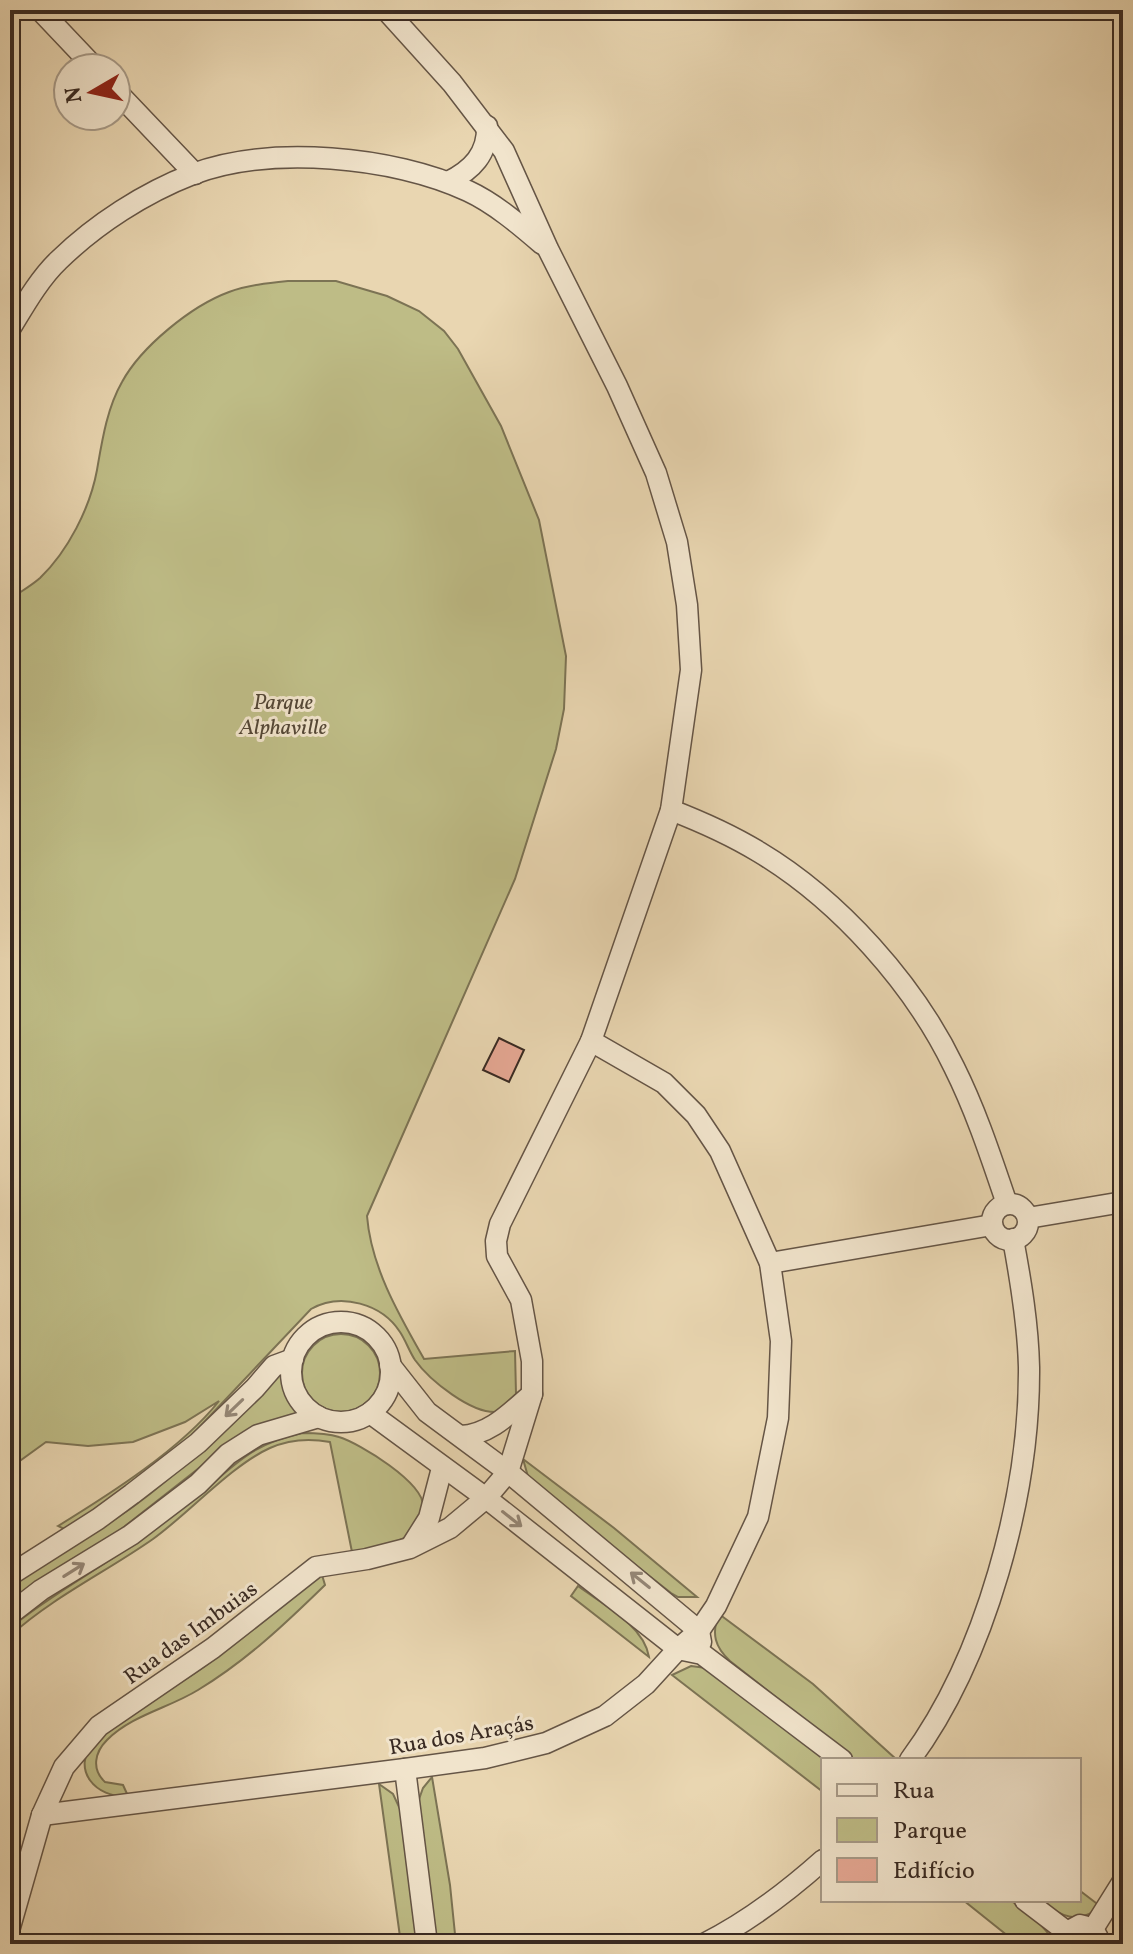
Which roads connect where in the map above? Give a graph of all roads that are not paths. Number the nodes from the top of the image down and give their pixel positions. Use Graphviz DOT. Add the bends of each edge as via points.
graph roads {
  1 [pos="40,10"];
  2 [pos="386,10"];
  3 [pos="80,52"];
  4 [pos="132,108"];
  5 [pos="487,126"];
  6 [pos="195,174"];
  7 [pos="448,182"];
  8 [pos="548,249"];
  9 [pos="10,329"];
  10 [pos="671,810"];
  11 [pos="591,1041"];
  12 [pos="1123,1202"];
  13 [pos="1007,1204"];
  14 [pos="1028,1218"];
  15 [pos="992,1225"];
  16 [pos="1013,1239"];
  17 [pos="770,1263"];
  18 [pos="293,1359"];
  19 [pos="390,1365"];
  20 [pos="532,1394"];
  21 [pos="370,1413"];
  22 [pos="319,1417"];
  23 [pos="461,1436"];
  24 [pos="442,1468"];
  25 [pos="508,1472"];
  26 [pos="486,1498"];
  27 [pos="410,1548"];
  28 [pos="10,1575"];
  29 [pos="10,1614"];
  30 [pos="699,1631"];
  31 [pos="678,1649"];
  32 [pos="702,1654"];
  33 [pos="839,1758"];
  34 [pos="911,1758"];
  35 [pos="405,1769"];
  36 [pos="42,1815"];
  37 [pos="821,1862"];
  38 [pos="1123,1881"];
  39 [pos="1027,1902"];
  40 [pos="10,1927"];
  41 [pos="1096,1937"];
  42 [pos="1065,1938"];
  43 [pos="427,1944"];
  44 [pos="704,1944"];
  1 -- 3 [label="street"];
  2 -- 5 [label="street"];
  4 -- 6 [label="street"];
  5 -- 7 [label="street" via="479,158"];
  5 -- 8 [label="street" via="504,151"];
  6 -- 7 [label="street" via="285,157 360,160"];
  6 -- 9 [label="street" via="101,225 58,261"];
  7 -- 8 [label="street" via="472,193"];
  8 -- 10 [label="street" via="649,458 677,542 691,670"];
  10 -- 11 [label="street"];
  10 -- 13 [label="street" via="762,853 817,894 872,947 920,1007 954,1066"];
  11 -- 17 [label="street, Rua dos Araçás" via="664,1083 696,1115 720,1151"];
  11 -- 20 [label="street" via="496,1241 497,1256 521,1300"];
  12 -- 14 [label="street"];
  13 -- 14 [label="street" via="1020,1207"];
  13 -- 15 [label="street" via="995,1211"];
  14 -- 16 [label="street" via="1024,1232"];
  15 -- 16 [label="street" via="1000,1236"];
  15 -- 17 [label="street"];
  16 -- 34 [label="street" via="1029,1368 1021,1477 1000,1565 967,1659"];
  17 -- 30 [label="street, Rua dos Araçás" via="781,1341 778,1418 758,1517"];
  18 -- 19 [label="street" via="310,1333 345,1322 377,1338"];
  18 -- 22 [label="street" via="295,1393"];
  18 -- 28 [label="street, one-way" via="274,1366 198,1443 121,1502"];
  19 -- 21 [label="street" via="386,1393"];
  19 -- 23 [label="street" via="427,1412"];
  20 -- 23 [label="street" via="487,1429"];
  20 -- 25 [label="street"];
  21 -- 22 [label="street" via="345,1422"];
  21 -- 24 [label="street"];
  29 -- 22 [label="street, one-way" via="131,1535 228,1454 258,1435"];
  23 -- 25 [label="street"];
  24 -- 26 [label="street"];
  24 -- 27 [label="street" via="429,1518"];
  25 -- 26 [label="street, Rua das Imbuias"];
  30 -- 25 [label="street, one-way"];
  26 -- 27 [label="street, Rua das Imbuias" via="450,1528"];
  26 -- 31 [label="street, one-way"];
  27 -- 36 [label="street, Rua das Imbuias" via="316,1567 213,1648 99,1726 64,1767"];
  30 -- 31 [label="street, Rua dos Araçás"];
  30 -- 32 [label="street"];
  31 -- 32 [label="street"];
  31 -- 35 [label="street, Rua dos Araçás" via="646,1684 605,1716 546,1743"];
  32 -- 33 [label="street"];
  35 -- 36 [label="street, Rua dos Araçás"];
  35 -- 43 [label="street"];
  36 -- 40 [label="street, Rua das Imbuias"];
  37 -- 44 [label="street" via="735,1928"];
  38 -- 41 [label="street"];
  39 -- 42 [label="street"];
  41 -- 42 [label="street" via="1080,1925"];
}
